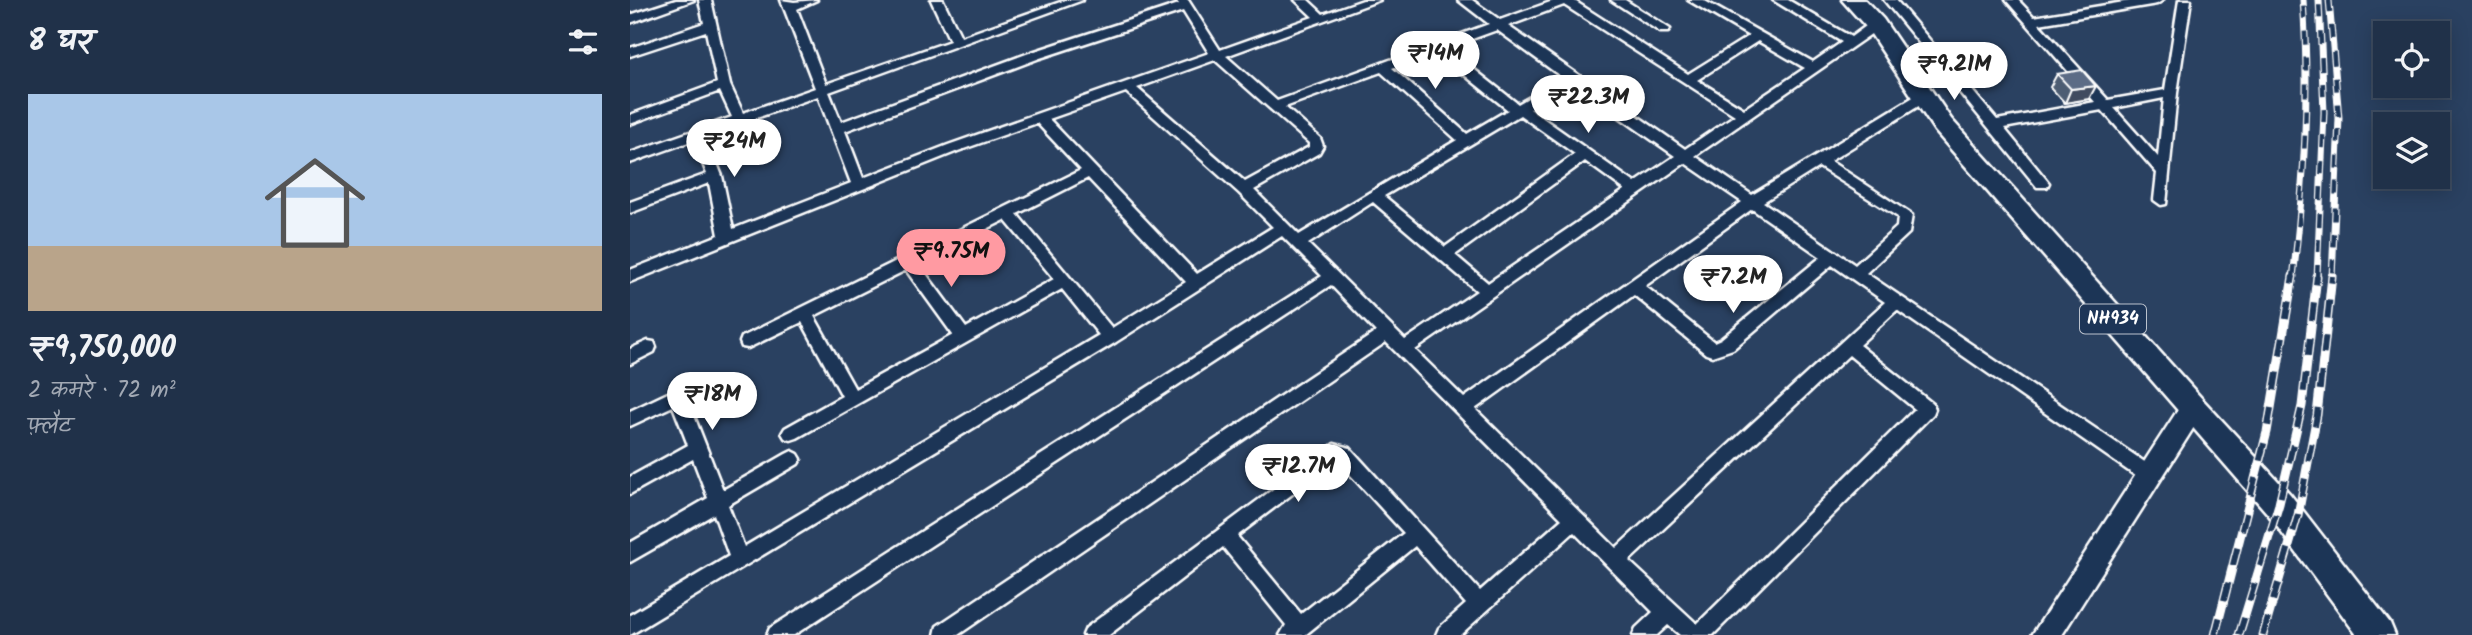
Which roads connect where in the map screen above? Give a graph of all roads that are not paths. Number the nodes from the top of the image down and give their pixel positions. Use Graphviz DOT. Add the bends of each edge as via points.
graph roads {
  1 [pos="688,0"];
  2 [pos="705,0"];
  3 [pos="811,0"];
  4 [pos="937,0"];
  5 [pos="1077,0"];
  6 [pos="1301,0"];
  7 [pos="1374,0"];
  8 [pos="1464,0"];
  9 [pos="1566,0"];
  10 [pos="1617,0"];
  11 [pos="1694,0"];
  12 [pos="1779,0"];
  13 [pos="1853,0"];
  14 [pos="1890,0"];
  15 [pos="2012,0"];
  16 [pos="2157,0"];
  17 [pos="2185,0"];
  18 [pos="789,3"];
  19 [pos="1184,3"];
  20 [pos="1321,18"];
  21 [pos="630,19"];
  22 [pos="2033,21"];
  23 [pos="1499,24"];
  24 [pos="711,25"];
  25 [pos="1664,29"];
  26 [pos="1870,29"];
  27 [pos="1758,36"];
  28 [pos="957,42"];
  29 [pos="1851,42"];
  30 [pos="1438,47"];
  31 [pos="630,52"];
  32 [pos="1216,54"];
  33 [pos="1383,67"];
  34 [pos="1814,68"];
  35 [pos="1572,78"];
  36 [pos="1688,80"];
  37 [pos="724,85"];
  38 [pos="1126,86"];
  39 [pos="822,89"];
  40 [pos="2171,93"];
  41 [pos="1926,96"];
  42 [pos="2106,105"];
  43 [pos="1276,106"];
  44 [pos="1519,109"];
  45 [pos="1745,116"];
  46 [pos="1039,117"];
  47 [pos="739,119"];
  48 [pos="630,120"];
  49 [pos="1994,125"];
  50 [pos="836,129"];
  51 [pos="698,134"];
  52 [pos="1466,141"];
  53 [pos="1585,154"];
  54 [pos="1686,157"];
  55 [pos="630,158"];
  56 [pos="1820,160"];
  57 [pos="1090,171"];
  58 [pos="2164,172"];
  59 [pos="715,176"];
  60 [pos="2042,183"];
  61 [pos="859,186"];
  62 [pos="1244,189"];
  63 [pos="1636,191"];
  64 [pos="1374,195"];
  65 [pos="2161,200"];
  66 [pos="1752,202"];
  67 [pos="630,208"];
  68 [pos="1008,213"];
  69 [pos="1283,228"];
  70 [pos="727,238"];
  71 [pos="1298,243"];
  72 [pos="1444,255"];
  73 [pos="1832,257"];
  74 [pos="909,262"];
  75 [pos="1856,273"];
  76 [pos="630,276"];
  77 [pos="1332,277"];
  78 [pos="1064,281"];
  79 [pos="1196,283"];
  80 [pos="1634,286"];
  81 [pos="1488,292"];
  82 [pos="1896,301"];
  83 [pos="805,314"];
  84 [pos="1388,332"];
  85 [pos="964,337"];
  86 [pos="1110,337"];
  87 [pos="748,342"];
  88 [pos="1848,345"];
  89 [pos="648,348"];
  90 [pos="1404,349"];
  91 [pos="630,357"];
  92 [pos="852,399"];
  93 [pos="1464,408"];
  94 [pos="2192,409"];
  95 [pos="630,419"];
  96 [pos="791,433"];
  97 [pos="698,448"];
  98 [pos="792,459"];
  99 [pos="2149,475"];
  100 [pos="630,486"];
  101 [pos="718,502"];
  102 [pos="1574,519"];
  103 [pos="1416,534"];
  104 [pos="1225,535"];
  105 [pos="630,552"];
  106 [pos="740,560"];
  107 [pos="1615,561"];
  108 [pos="1480,605"];
  109 [pos="1667,612"];
  110 [pos="630,626"];
  111 [pos="1295,631"];
  112 [pos="944,633"];
  113 [pos="777,635"];
  114 [pos="1093,635"];
  115 [pos="1446,635"];
  116 [pos="1643,635"];
  117 [pos="1697,635"];
  118 [pos="2046,635"];
  119 [pos="2378,635"];
  1 -- 21 [label="street"];
  2 -- 24 [label="street"];
  3 -- 18 [label="street"];
  4 -- 28 [label="street"];
  5 -- 28 [label="street"];
  6 -- 20 [label="street"];
  7 -- 20 [label="street"];
  8 -- 23 [label="street"];
  9 -- 23 [label="street"];
  9 -- 36 [label="street"];
  10 -- 25 [label="street"];
  11 -- 27 [label="street"];
  12 -- 29 [label="street"];
  13 -- 41 [label="highway, NH934"];
  14 -- 49 [label="street"];
  15 -- 22 [label="street"];
  16 -- 22 [label="street"];
  17 -- 40 [label="street"];
  18 -- 39 [label="street"];
  19 -- 32 [label="street"];
  19 -- 50 [label="street"];
  20 -- 32 [label="street"];
  22 -- 42 [label="street"];
  23 -- 30 [label="street"];
  23 -- 35 [label="street"];
  24 -- 31 [label="street"];
  24 -- 37 [label="street"];
  26 -- 29 [label="street"];
  27 -- 34 [label="street"];
  27 -- 36 [label="street"];
  28 -- 39 [label="street"];
  29 -- 34 [label="street"];
  30 -- 33 [label="street"];
  30 -- 44 [label="street"];
  32 -- 38 [label="street"];
  32 -- 43 [label="street"];
  33 -- 43 [label="street"];
  33 -- 52 [label="street"];
  34 -- 45 [label="street"];
  35 -- 44 [label="street"];
  35 -- 54 [label="street"];
  36 -- 45 [label="street"];
  37 -- 47 [label="street"];
  37 -- 48 [label="street"];
  38 -- 46 [label="street"];
  38 -- 62 [label="street"];
  39 -- 47 [label="street"];
  39 -- 50 [label="street"];
  40 -- 42 [label="street"];
  40 -- 58 [label="street"];
  41 -- 56 [label="street"];
  41 -- 94 [label="highway, NH934" via="1943,125"];
  42 -- 49 [label="street"];
  42 -- 58 [label="street"];
  43 -- 62 [label="street" via="1316,146"];
  44 -- 52 [label="street"];
  44 -- 53 [label="street"];
  45 -- 54 [label="street"];
  46 -- 57 [label="street"];
  46 -- 61 [label="street"];
  47 -- 51 [label="street"];
  49 -- 60 [label="street"];
  50 -- 61 [label="street"];
  51 -- 55 [label="street"];
  51 -- 59 [label="street"];
  52 -- 64 [label="street"];
  53 -- 63 [label="street"];
  53 -- 72 [label="street"];
  54 -- 63 [label="street"];
  54 -- 66 [label="street"];
  56 -- 66 [label="street"];
  56 -- 75 [label="street" via="1905,215 1904,229"];
  57 -- 68 [label="street"];
  57 -- 79 [label="street"];
  58 -- 65 [label="street"];
  59 -- 67 [label="street"];
  59 -- 70 [label="street"];
  61 -- 70 [label="street"];
  62 -- 69 [label="street"];
  63 -- 81 [label="street"];
  64 -- 71 [label="street"];
  64 -- 72 [label="street"];
  66 -- 73 [label="street"];
  66 -- 80 [label="street"];
  68 -- 74 [label="street"];
  68 -- 78 [label="street"];
  69 -- 71 [label="street"];
  69 -- 79 [label="street"];
  70 -- 76 [label="street"];
  71 -- 77 [label="street"];
  72 -- 81 [label="street"];
  73 -- 75 [label="street"];
  73 -- 80 [label="street" via="1727,344 1712,349"];
  74 -- 83 [label="street"];
  74 -- 85 [label="street"];
  75 -- 82 [label="street"];
  77 -- 84 [label="street"];
  77 -- 113 [label="street"];
  78 -- 85 [label="street"];
  78 -- 86 [label="street"];
  79 -- 86 [label="street"];
  80 -- 93 [label="street"];
  81 -- 90 [label="street"];
  82 -- 88 [label="street"];
  82 -- 99 [label="street"];
  83 -- 87 [label="street"];
  83 -- 92 [label="street"];
  84 -- 90 [label="street"];
  84 -- 112 [label="street"];
  85 -- 92 [label="street"];
  86 -- 106 [label="street"];
  88 -- 107 [label="street"];
  88 -- 117 [label="street" via="1927,409"];
  89 -- 91 [label="street"];
  90 -- 93 [label="street"];
  92 -- 96 [label="street"];
  93 -- 102 [label="street"];
  94 -- 99 [label="main road"];
  94 -- 119 [label="highway, NH934" via="2279,504"];
  95 -- 97 [label="street" via="676,397"];
  97 -- 100 [label="street"];
  97 -- 101 [label="street"];
  98 -- 101 [label="street"];
  99 -- 118 [label="main road"];
  101 -- 105 [label="street"];
  101 -- 106 [label="street"];
  102 -- 107 [label="street"];
  102 -- 108 [label="street"];
  103 -- 104 [label="street" via="1339,451"];
  103 -- 108 [label="street"];
  103 -- 111 [label="street"];
  104 -- 111 [label="street"];
  104 -- 114 [label="street"];
  106 -- 110 [label="street"];
  107 -- 109 [label="street"];
  108 -- 115 [label="street"];
  109 -- 116 [label="street"];
  109 -- 117 [label="street"];
}
